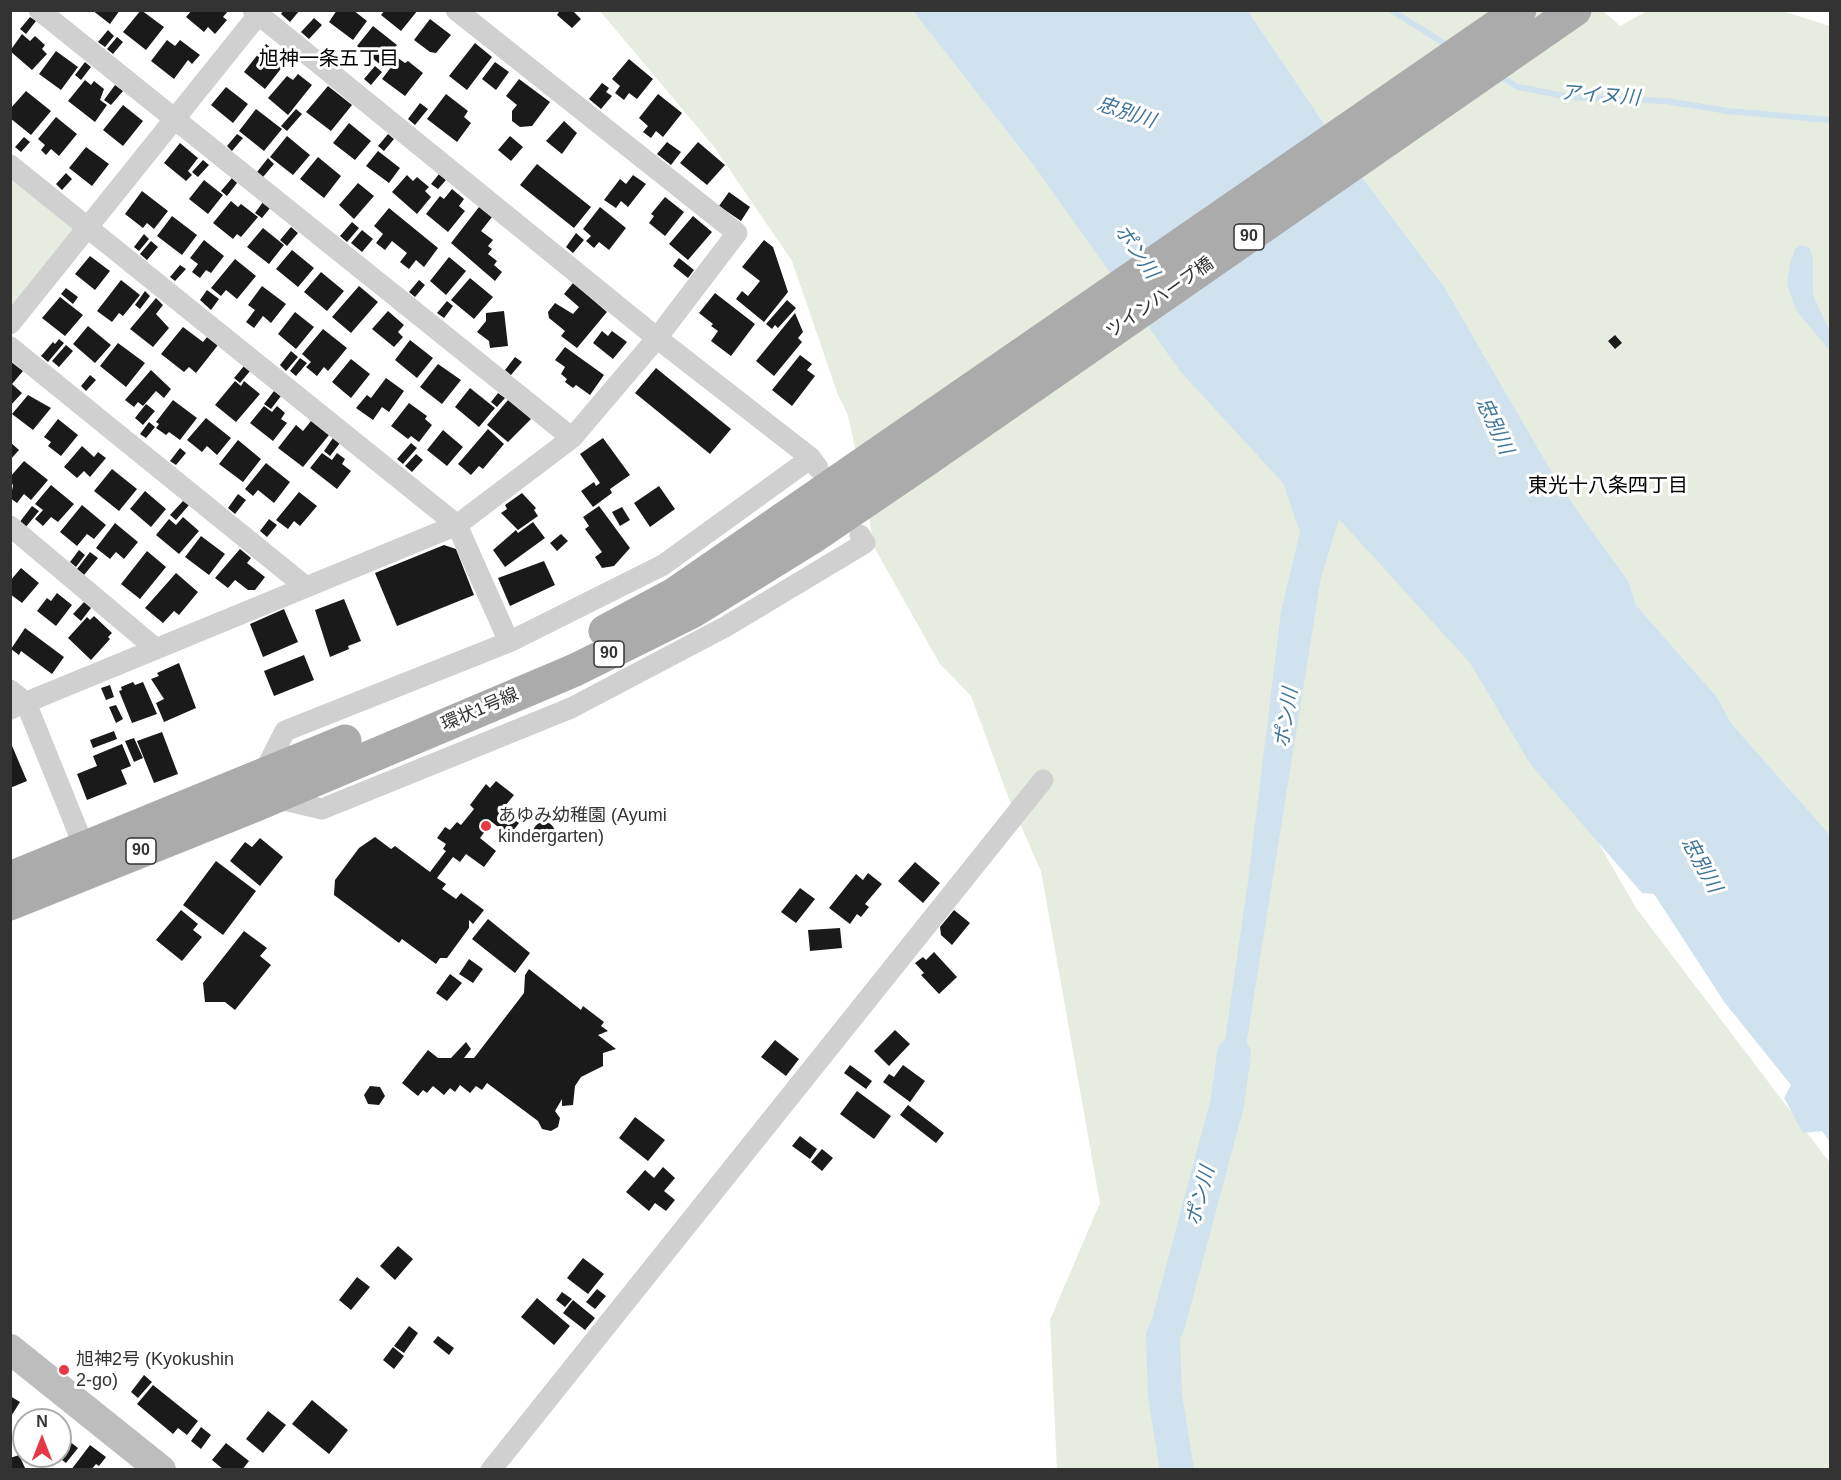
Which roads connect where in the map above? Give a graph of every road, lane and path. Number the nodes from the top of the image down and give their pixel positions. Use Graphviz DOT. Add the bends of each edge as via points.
graph roads {
  1 [pos="39,10"];
  2 [pos="456,10"];
  3 [pos="1520,10"];
  4 [pos="1575,10"];
  5 [pos="258,12"];
  6 [pos="173,118"];
  7 [pos="10,165"];
  8 [pos="87,227"];
  9 [pos="10,324"];
  10 [pos="657,338"];
  11 [pos="10,347"];
  12 [pos="572,438"];
  13 [pos="914,450"];
  14 [pos="457,525"];
  15 [pos="10,526"];
  16 [pos="860,535"];
  17 [pos="306,587"];
  18 [pos="509,642"];
  19 [pos="155,648"];
  20 [pos="16,701"];
  21 [pos="1043,780"];
  22 [pos="267,786"];
  23 [pos="89,859"];
  24 [pos="10,878"];
  25 [pos="10,904"];
  26 [pos="10,1349"];
  27 [pos="161,1470"];
  28 [pos="491,1470"];
  1 -- 6 [label="street"];
  2 -- 10 [label="street" via="737,233"];
  3 -- 13 [label="main road, ツインハープ橋 / 90"];
  4 -- 13 [label="main road, ツインハープ橋 / 90"];
  5 -- 6 [label="street"];
  5 -- 10 [label="street"];
  6 -- 8 [label="street"];
  6 -- 12 [label="street"];
  7 -- 8 [label="street"];
  8 -- 9 [label="street"];
  8 -- 14 [label="street"];
  10 -- 12 [label="street"];
  10 -- 18 [label="street" via="814,463 663,565"];
  11 -- 17 [label="street"];
  12 -- 14 [label="street"];
  13 -- 22 [label="main road, 環状1号線 / 90" via="620,624"];
  14 -- 17 [label="street"];
  14 -- 18 [label="street"];
  15 -- 19 [label="street"];
  16 -- 22 [label="street" via="866,543 725,627 571,708 322,809"];
  17 -- 19 [label="street"];
  18 -- 22 [label="street" via="285,731"];
  19 -- 20 [label="street"];
  20 -- 23 [label="street"];
  21 -- 28 [label="street"];
  22 -- 23 [label="main road, 環状1号線 / 90"];
  23 -- 24 [label="main road, 環状1号線 / 90"];
  23 -- 25 [label="main road, 環状1号線 / 90"];
  26 -- 27 [label="main road"];
}
